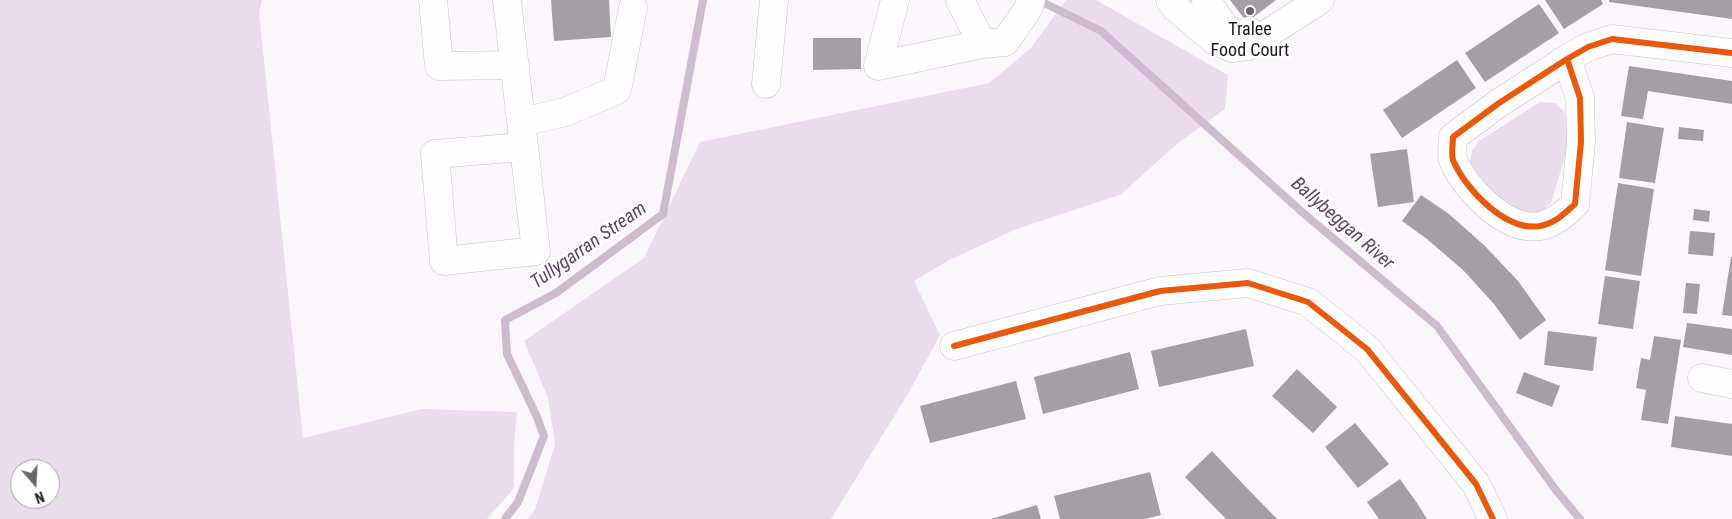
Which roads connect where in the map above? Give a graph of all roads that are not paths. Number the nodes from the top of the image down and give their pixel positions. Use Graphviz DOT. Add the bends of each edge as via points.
graph roads {
  1 [pos="433,0"];
  2 [pos="507,0"];
  3 [pos="774,0"];
  4 [pos="895,0"];
  5 [pos="960,0"];
  6 [pos="1170,0"];
  7 [pos="1206,0"];
  8 [pos="1299,0"];
  9 [pos="1320,0"];
  10 [pos="1030,4"];
  11 [pos="633,8"];
  12 [pos="982,44"];
  13 [pos="1732,53"];
  14 [pos="1567,59"];
  15 [pos="515,65"];
  16 [pos="766,84"];
  17 [pos="523,135"];
  18 [pos="954,346"];
  19 [pos="1702,378"];
  20 [pos="1732,384"];
  21 [pos="1494,519"];
  1 -- 15 [label="street" via="439,66"];
  2 -- 15 [label="street"];
  3 -- 16 [label="street"];
  4 -- 12 [label="street" via="878,66"];
  5 -- 12 [label="street"];
  6 -- 9 [label="street" via="1214,40 1232,48 1248,46"];
  7 -- 8 [label="street" via="1226,29 1242,36"];
  10 -- 12 [label="street" via="1005,42"];
  11 -- 17 [label="street" via="617,90 565,112"];
  13 -- 14 [label="street" via="1612,40 1588,47"];
  14 -- 14 [label="street" via="1452,137 1453,159 1470,186 1491,210 1512,223 1538,226 1558,220 1575,204 1581,142 1580,98"];
  15 -- 17 [label="street"];
  17 -- 17 [label="street" via="536,251 444,261 435,154"];
  18 -- 21 [label="street" via="1160,291 1248,283 1308,302 1367,349 1476,484"];
  19 -- 20 [label="street"];
}
